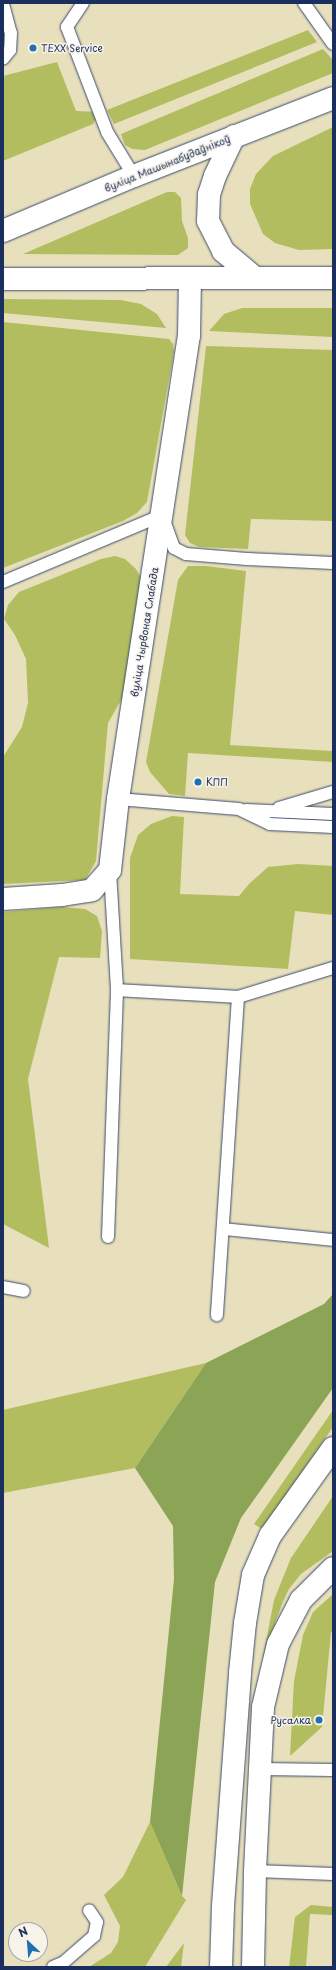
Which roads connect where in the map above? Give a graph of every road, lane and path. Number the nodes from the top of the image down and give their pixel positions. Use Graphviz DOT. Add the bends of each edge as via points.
graph roads {
  1 [pos="83,3"];
  2 [pos="304,3"];
  3 [pos="3,4"];
  4 [pos="333,44"];
  5 [pos="3,59"];
  6 [pos="333,98"];
  7 [pos="234,136"];
  8 [pos="134,176"];
  9 [pos="3,231"];
  10 [pos="254,277"];
  11 [pos="333,278"];
  12 [pos="3,279"];
  13 [pos="190,279"];
  14 [pos="162,515"];
  15 [pos="333,563"];
  16 [pos="3,582"];
  17 [pos="333,792"];
  18 [pos="118,799"];
  19 [pos="308,799"];
  20 [pos="333,800"];
  21 [pos="239,810"];
  22 [pos="270,811"];
  23 [pos="333,814"];
  24 [pos="333,827"];
  25 [pos="110,870"];
  26 [pos="3,899"];
  27 [pos="333,968"];
  28 [pos="117,990"];
  29 [pos="238,997"];
  30 [pos="223,1229"];
  31 [pos="108,1237"];
  32 [pos="333,1240"];
  33 [pos="3,1287"];
  34 [pos="24,1291"];
  35 [pos="217,1316"];
  36 [pos="333,1448"];
  37 [pos="333,1568"];
  38 [pos="260,1769"];
  39 [pos="333,1770"];
  40 [pos="256,1871"];
  41 [pos="333,1874"];
  42 [pos="89,1910"];
  43 [pos="53,1967"];
  44 [pos="221,1967"];
  45 [pos="253,1967"];
  1 -- 8 [label="lane" via="67,27 107,132"];
  2 -- 4 [label="lane"];
  3 -- 5 [label="lane" via="11,33 10,50"];
  6 -- 7 [label="main road, вуліца Машынабудаўнікоў"];
  7 -- 8 [label="main road, вуліца Машынабудаўнікоў"];
  7 -- 10 [label="main road" via="209,194 208,221 223,251"];
  8 -- 9 [label="main road, вуліца Машынабудаўнікоў"];
  10 -- 11 [label="main road"];
  10 -- 13 [label="main road"];
  12 -- 13 [label="main road"];
  13 -- 14 [label="main road, вуліца Чырвоная Слабада" via="189,336"];
  14 -- 15 [label="lane" via="174,548 186,554"];
  14 -- 16 [label="lane"];
  14 -- 18 [label="main road, вуліца Чырвоная Слабада"];
  17 -- 19 [label="lane"];
  18 -- 21 [label="lane"];
  18 -- 25 [label="main road, вуліца Чырвоная Слабада"];
  19 -- 20 [label="lane"];
  19 -- 22 [label="lane"];
  21 -- 22 [label="lane"];
  21 -- 24 [label="lane" via="270,824"];
  22 -- 23 [label="lane"];
  25 -- 26 [label="main road" via="92,890"];
  25 -- 28 [label="lane"];
  27 -- 29 [label="lane"];
  28 -- 29 [label="lane"];
  28 -- 31 [label="lane"];
  29 -- 30 [label="lane"];
  30 -- 32 [label="lane"];
  30 -- 35 [label="lane"];
  33 -- 34 [label="lane"];
  36 -- 44 [label="main road" via="270,1536 253,1575 240,1673"];
  37 -- 38 [label="main road" via="302,1600 278,1644 263,1707"];
  38 -- 39 [label="lane"];
  38 -- 40 [label="main road"];
  40 -- 41 [label="lane"];
  40 -- 45 [label="main road"];
  42 -- 43 [label="lane" via="97,1922 94,1936 64,1962"];
}
